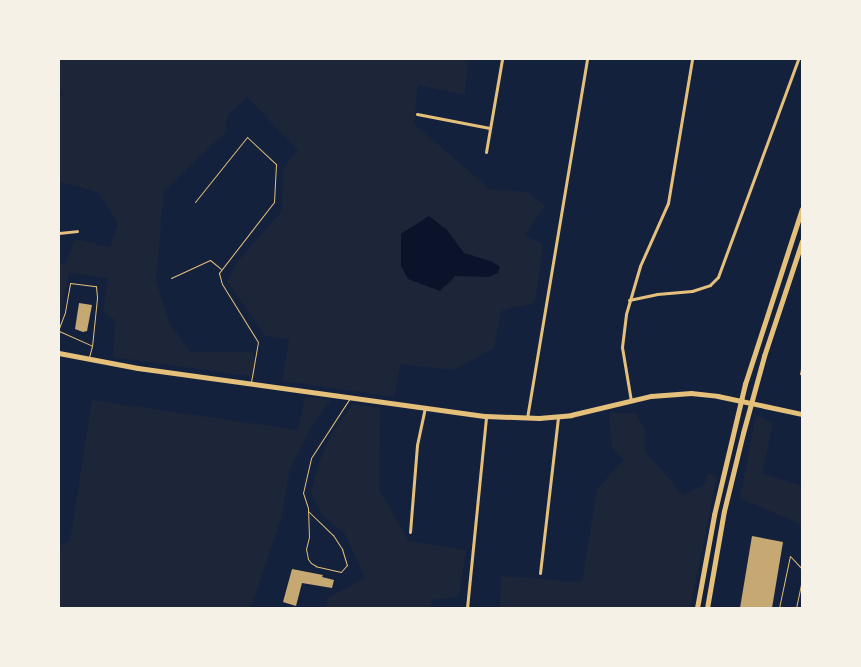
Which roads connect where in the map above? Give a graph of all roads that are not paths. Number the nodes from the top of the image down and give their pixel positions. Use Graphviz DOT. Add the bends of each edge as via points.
graph roads {
  1 [pos="502,59"];
  2 [pos="587,59"];
  3 [pos="692,59"];
  4 [pos="798,59"];
  5 [pos="417,114"];
  6 [pos="490,128"];
  7 [pos="486,152"];
  8 [pos="195,202"];
  9 [pos="802,209"];
  10 [pos="78,231"];
  11 [pos="59,233"];
  12 [pos="802,241"];
  13 [pos="222,270"];
  14 [pos="171,278"];
  15 [pos="629,300"];
  16 [pos="59,329"];
  17 [pos="92,346"];
  18 [pos="59,353"];
  19 [pos="89,360"];
  20 [pos="802,362"];
  21 [pos="801,374"];
  22 [pos="250,383"];
  23 [pos="350,398"];
  24 [pos="631,401"];
  25 [pos="425,408"];
  26 [pos="802,414"];
  27 [pos="486,416"];
  28 [pos="558,416"];
  29 [pos="527,418"];
  30 [pos="308,511"];
  31 [pos="410,532"];
  32 [pos="802,569"];
  33 [pos="540,573"];
  34 [pos="802,579"];
  35 [pos="468,608"];
  36 [pos="696,608"];
  37 [pos="707,608"];
  38 [pos="779,608"];
  39 [pos="796,608"];
  1 -- 6 [label="street"];
  2 -- 29 [label="street"];
  3 -- 15 [label="street" via="668,203"];
  4 -- 15 [label="street" via="718,277 710,285 692,291"];
  5 -- 6 [label="street"];
  6 -- 7 [label="street"];
  8 -- 13 [label="lane" via="247,137 276,164 274,202"];
  9 -- 36 [label="main road" via="745,384 717,497"];
  10 -- 11 [label="street"];
  12 -- 37 [label="main road" via="749,408 724,510"];
  13 -- 14 [label="lane" via="210,260"];
  13 -- 22 [label="lane" via="219,274 222,284 258,342"];
  15 -- 24 [label="street" via="622,347"];
  16 -- 17 [label="lane"];
  16 -- 17 [label="lane" via="70,283 96,286"];
  17 -- 19 [label="lane"];
  18 -- 19 [label="main road"];
  19 -- 22 [label="main road"];
  20 -- 21 [label="lane"];
  22 -- 23 [label="main road"];
  23 -- 25 [label="main road"];
  23 -- 30 [label="lane" via="308,467 303,493"];
  24 -- 26 [label="main road" via="680,393 718,396"];
  24 -- 28 [label="main road"];
  25 -- 27 [label="main road"];
  25 -- 31 [label="street" via="417,445"];
  27 -- 29 [label="main road"];
  27 -- 35 [label="street"];
  28 -- 29 [label="main road"];
  28 -- 33 [label="street"];
  30 -- 30 [label="lane" via="306,549 311,563 341,572 347,565 342,549 333,535"];
  32 -- 38 [label="lane" via="790,556"];
  34 -- 39 [label="lane"];
}
